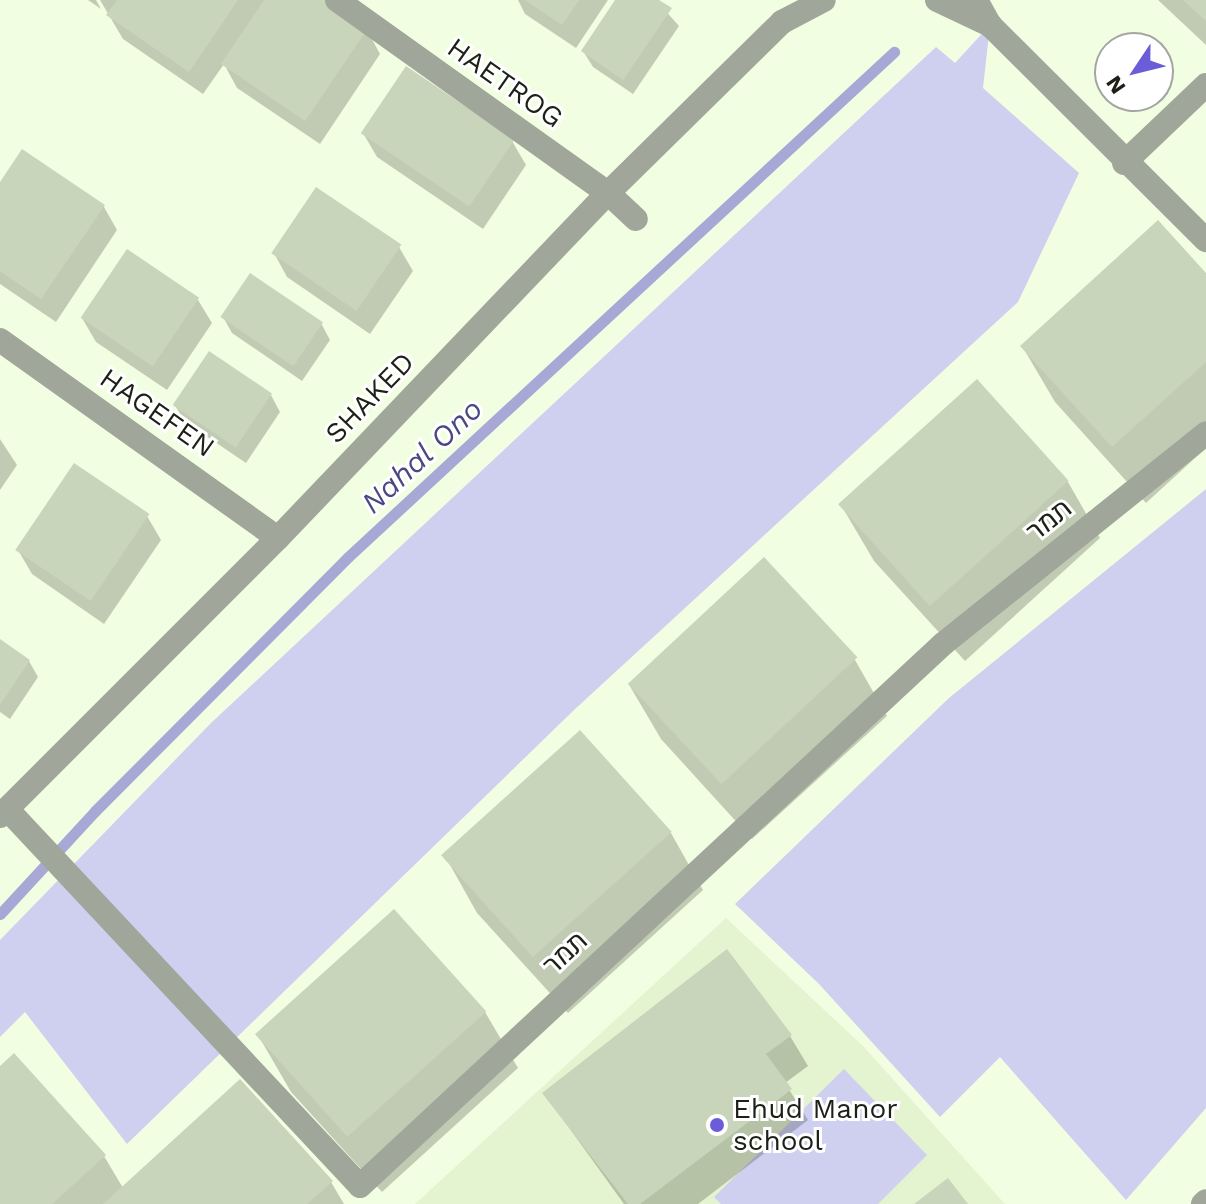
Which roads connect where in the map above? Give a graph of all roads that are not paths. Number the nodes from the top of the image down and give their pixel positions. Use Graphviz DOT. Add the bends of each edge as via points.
graph roads {
  1 [pos="337,0"];
  2 [pos="795,0"];
  3 [pos="824,0"];
  4 [pos="937,0"];
  5 [pos="976,0"];
  6 [pos="782,22"];
  7 [pos="990,25"];
  8 [pos="1206,85"];
  9 [pos="1124,163"];
  10 [pos="608,193"];
  11 [pos="636,219"];
  12 [pos="1206,240"];
  13 [pos="0,340"];
  14 [pos="1206,433"];
  15 [pos="278,538"];
  16 [pos="4,812"];
  1 -- 10 [label="street, HAETROG"];
  2 -- 6 [label="street, SHAKED"];
  3 -- 6 [label="street, SHAKED"];
  4 -- 7 [label="street"];
  5 -- 7 [label="street"];
  6 -- 10 [label="street, SHAKED"];
  7 -- 9 [label="street"];
  8 -- 9 [label="street"];
  9 -- 12 [label="street"];
  10 -- 11 [label="street, HAETROG"];
  10 -- 15 [label="street, SHAKED"];
  13 -- 15 [label="street, HAGEFEN"];
  14 -- 16 [label="street, תמר" via="943,644 360,1186"];
  15 -- 16 [label="street, SHAKED"];
}
